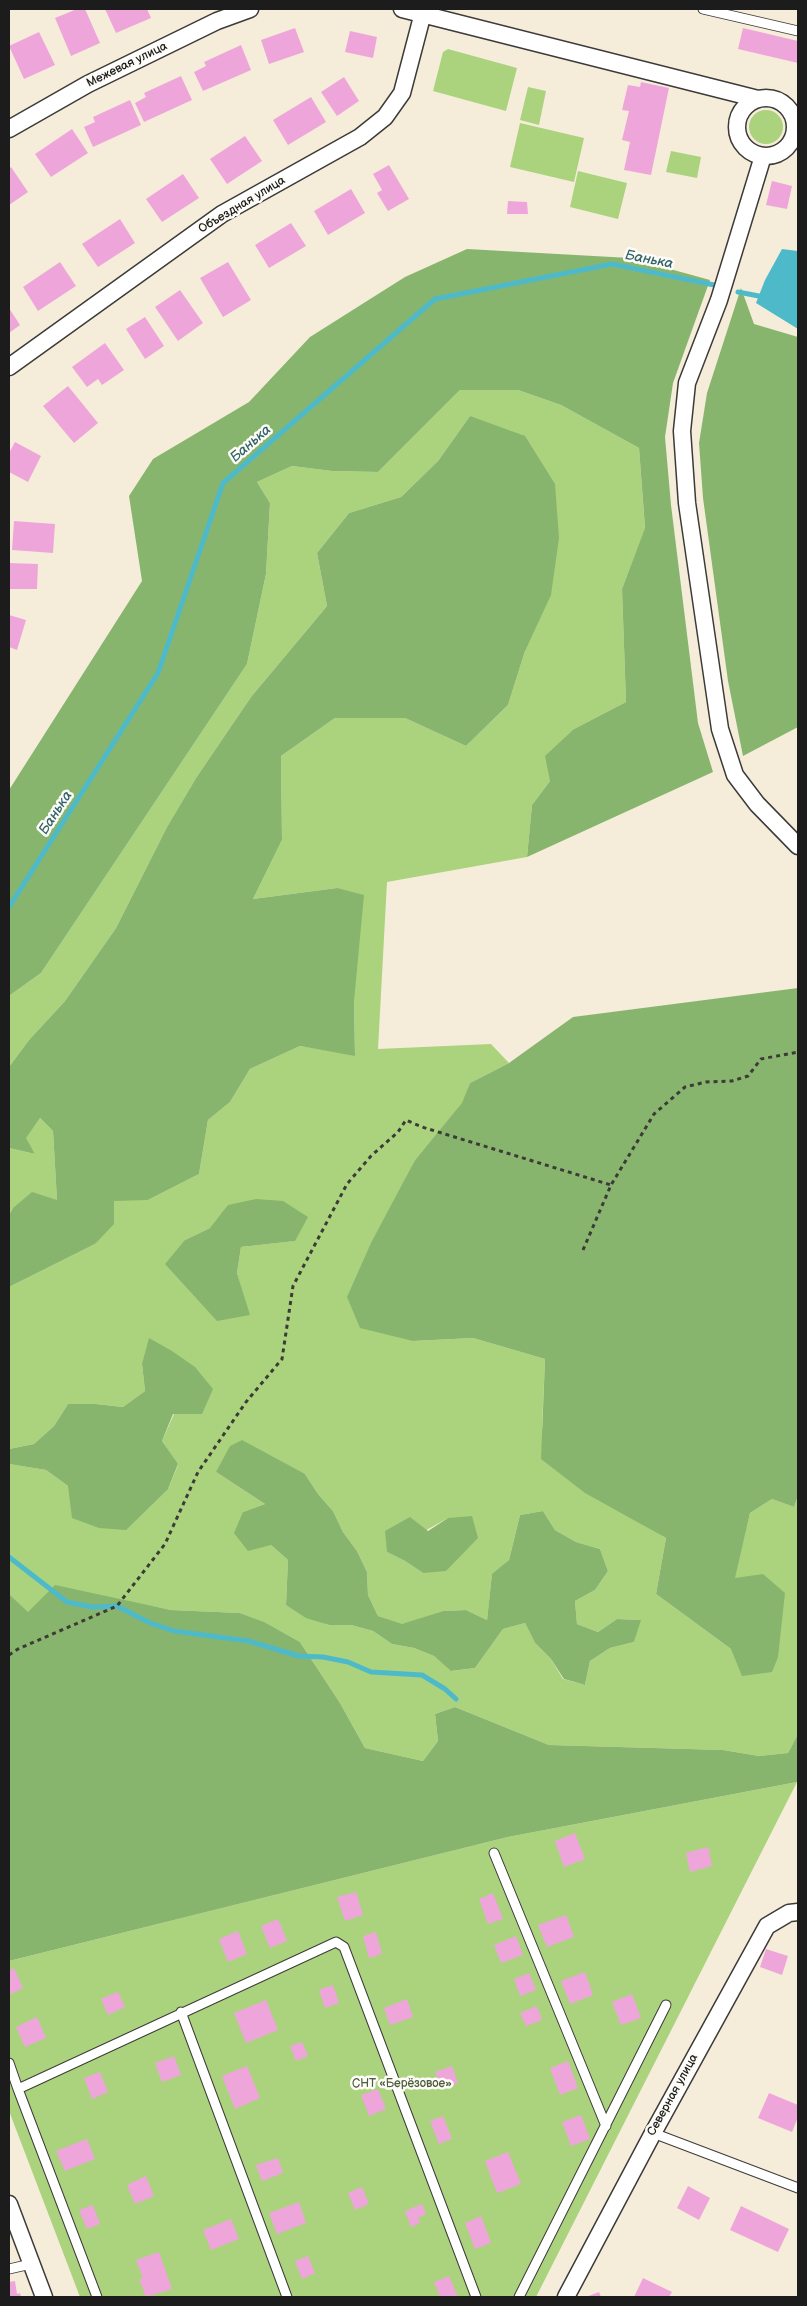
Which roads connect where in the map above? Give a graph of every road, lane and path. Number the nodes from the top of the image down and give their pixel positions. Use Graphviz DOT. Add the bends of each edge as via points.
graph roads {
  1 [pos="250,9"];
  2 [pos="402,9"];
  3 [pos="703,9"];
  4 [pos="423,12"];
  5 [pos="798,31"];
  6 [pos="758,99"];
  7 [pos="797,125"];
  8 [pos="9,129"];
  9 [pos="763,156"];
  10 [pos="9,367"];
  11 [pos="798,846"];
  12 [pos="798,1052"];
  13 [pos="611,1185"];
  14 [pos="583,1250"];
  15 [pos="9,1655"];
  16 [pos="494,1853"];
  17 [pos="798,1912"];
  18 [pos="666,2004"];
  19 [pos="181,2012"];
  20 [pos="9,2063"];
  21 [pos="18,2089"];
  22 [pos="606,2126"];
  23 [pos="653,2133"];
  24 [pos="798,2188"];
  25 [pos="9,2204"];
  26 [pos="14,2236"];
  27 [pos="31,2264"];
  28 [pos="9,2269"];
  29 [pos="44,2297"];
  30 [pos="97,2297"];
  31 [pos="287,2297"];
  32 [pos="476,2297"];
  33 [pos="518,2297"];
  34 [pos="566,2297"];
  1 -- 8 [label="street, Межевая улица" via="217,21 88,84"];
  2 -- 4 [label="street"];
  3 -- 5 [label="lane"];
  4 -- 6 [label="street"];
  4 -- 10 [label="street, Объездная улица" via="402,93 385,117 360,137 222,214"];
  6 -- 7 [label="street" via="768,98 784,104"];
  6 -- 9 [label="street" via="739,116 738,133 746,148"];
  7 -- 9 [label="street" via="786,148"];
  9 -- 11 [label="street" via="719,300 687,383 682,431 687,503 720,729 735,775 757,804"];
  12 -- 13 [label="path" via="761,1059 748,1076 732,1081 685,1087 654,1114"];
  13 -- 14 [label="path"];
  13 -- 15 [label="path" via="422,1128 406,1120 346,1184 293,1286 282,1359 246,1402 198,1472 165,1544 117,1606"];
  16 -- 22 [label="lane"];
  17 -- 23 [label="street, Северная улица" via="789,1913 767,1926"];
  18 -- 22 [label="lane"];
  19 -- 21 [label="lane"];
  19 -- 31 [label="lane"];
  19 -- 32 [label="lane" via="332,1942 340,1943"];
  20 -- 21 [label="lane"];
  21 -- 30 [label="lane"];
  22 -- 33 [label="lane"];
  23 -- 24 [label="lane"];
  23 -- 34 [label="street, Северная улица"];
  25 -- 26 [label="street"];
  26 -- 27 [label="street"];
  27 -- 28 [label="lane"];
  27 -- 29 [label="street"];
}
